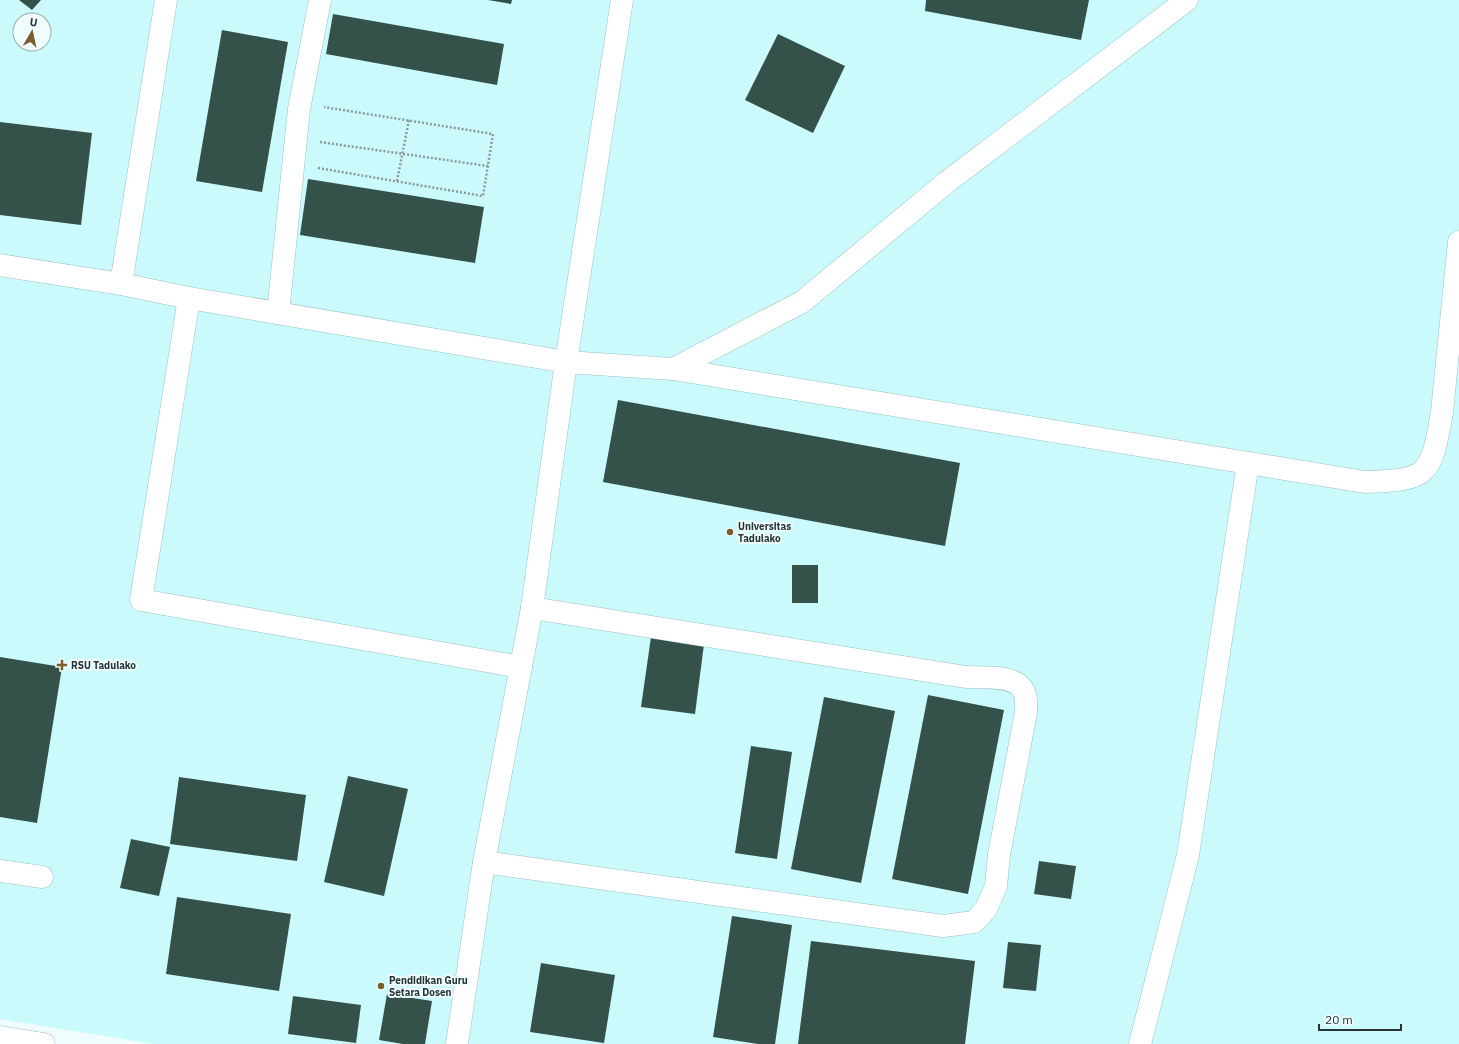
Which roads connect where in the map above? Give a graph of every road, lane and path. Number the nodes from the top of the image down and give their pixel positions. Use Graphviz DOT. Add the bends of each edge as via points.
graph roads {
  1 [pos="166,0"];
  2 [pos="320,0"];
  3 [pos="622,0"];
  4 [pos="1186,0"];
  5 [pos="300,103"];
  6 [pos="409,120"];
  7 [pos="296,139"];
  8 [pos="403,154"];
  9 [pos="293,164"];
  10 [pos="488,166"];
  11 [pos="398,181"];
  12 [pos="1459,242"];
  13 [pos="0,265"];
  14 [pos="121,284"];
  15 [pos="189,298"];
  16 [pos="278,313"];
  17 [pos="566,362"];
  18 [pos="673,368"];
  19 [pos="1248,463"];
  20 [pos="532,608"];
  21 [pos="521,667"];
  22 [pos="484,862"];
  23 [pos="0,871"];
  24 [pos="42,877"];
  25 [pos="0,1037"];
  26 [pos="44,1044"];
  27 [pos="457,1044"];
  28 [pos="1140,1044"];
  1 -- 14 [label="street"];
  2 -- 5 [label="street"];
  3 -- 17 [label="street"];
  4 -- 18 [label="street" via="947,182 802,302"];
  5 -- 6 [label="path"];
  5 -- 7 [label="street"];
  6 -- 8 [label="path"];
  6 -- 10 [label="path" via="493,134"];
  7 -- 8 [label="path"];
  7 -- 9 [label="street"];
  8 -- 10 [label="path"];
  8 -- 11 [label="path"];
  9 -- 11 [label="path"];
  9 -- 16 [label="street"];
  10 -- 11 [label="path" via="483,196"];
  12 -- 19 [label="street" via="1442,412 1437,441 1424,471 1416,477 1395,481 1365,482"];
  13 -- 14 [label="street"];
  14 -- 15 [label="street"];
  15 -- 16 [label="street"];
  15 -- 21 [label="street" via="141,600"];
  16 -- 17 [label="street"];
  17 -- 18 [label="street"];
  17 -- 20 [label="street"];
  18 -- 19 [label="street"];
  19 -- 28 [label="street" via="1188,855"];
  20 -- 21 [label="street"];
  20 -- 22 [label="street" via="966,677 1006,679 1017,684 1025,694 1026,712 999,854 996,886 986,909 974,922 943,926"];
  21 -- 22 [label="street"];
  22 -- 27 [label="street"];
  23 -- 24 [label="street"];
  25 -- 26 [label="street"];
}
